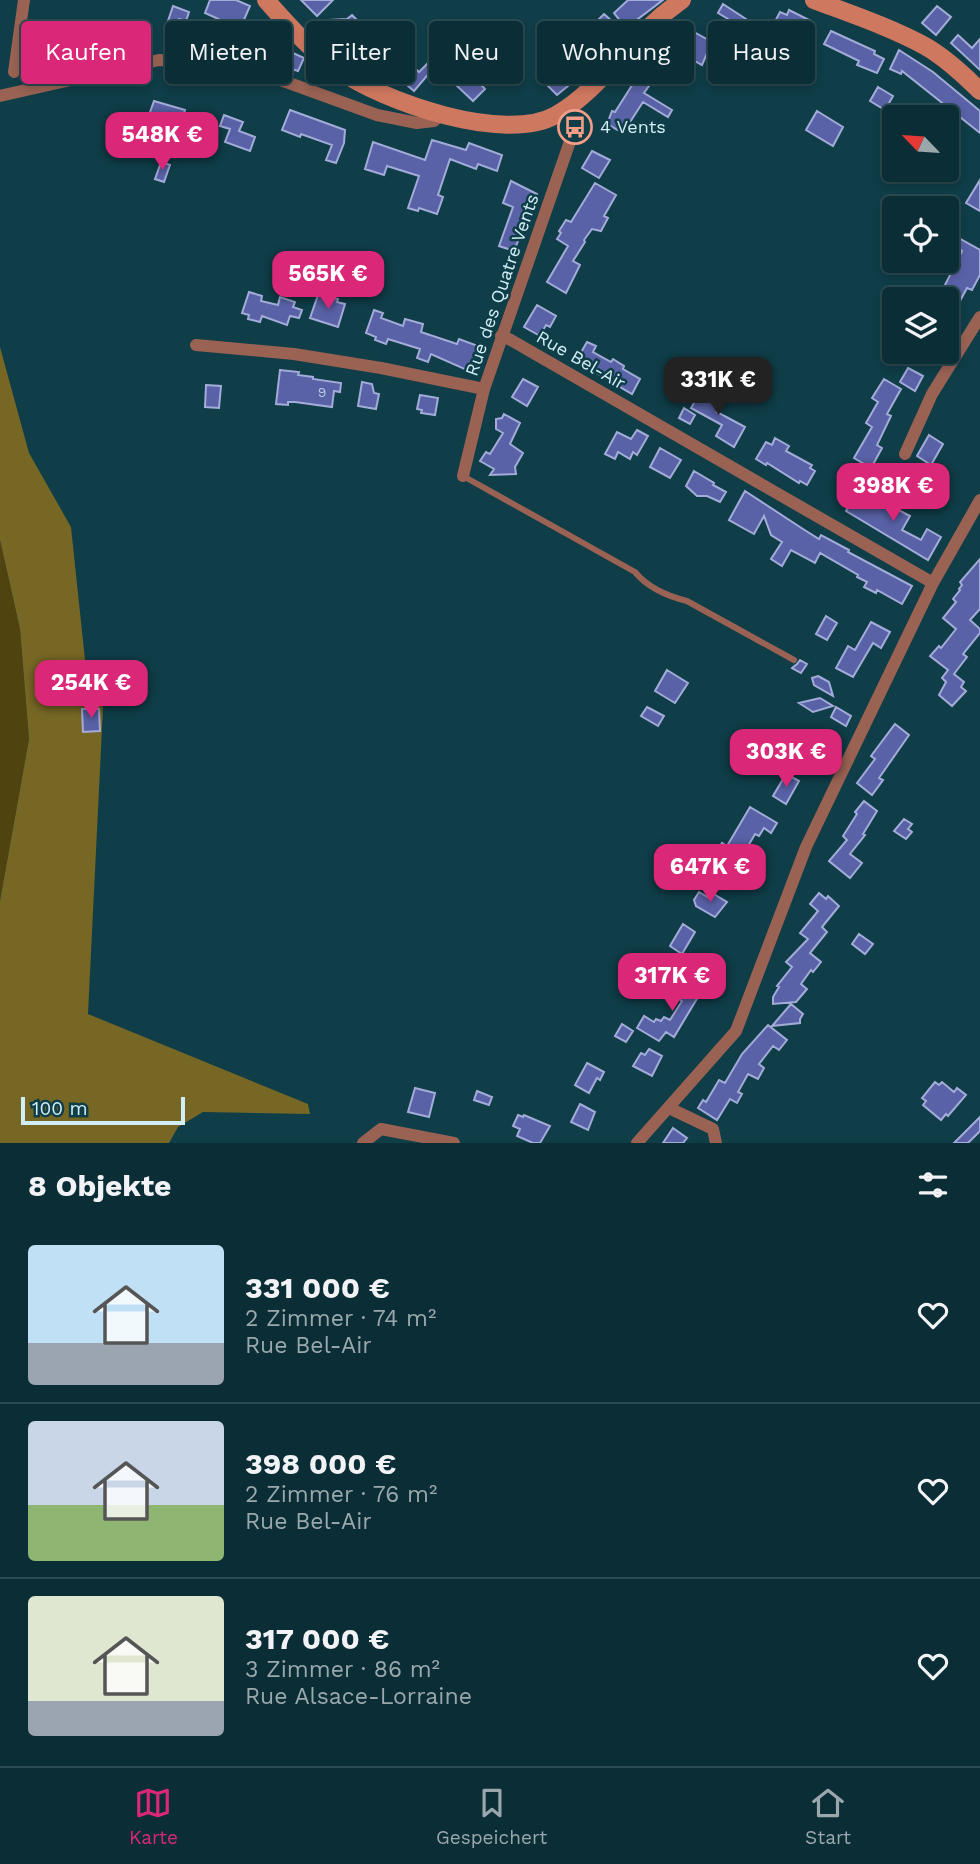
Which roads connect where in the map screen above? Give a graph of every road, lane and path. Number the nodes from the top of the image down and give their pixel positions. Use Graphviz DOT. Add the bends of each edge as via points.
graph roads {
  1 [pos="24,0"];
  2 [pos="266,0"];
  3 [pos="682,0"];
  4 [pos="814,0"];
  5 [pos="14,72"];
  6 [pos="980,91"];
  7 [pos="0,96"];
  8 [pos="567,108"];
  9 [pos="442,114"];
  10 [pos="980,317"];
  11 [pos="501,336"];
  12 [pos="196,345"];
  13 [pos="484,389"];
  14 [pos="905,454"];
  15 [pos="463,476"];
  16 [pos="980,500"];
  17 [pos="933,583"];
  18 [pos="794,660"];
  19 [pos="668,1108"];
  20 [pos="363,1143"];
  21 [pos="454,1143"];
  22 [pos="637,1143"];
  23 [pos="716,1143"];
  1 -- 5 [label="street"];
  2 -- 9 [label="street" via="338,70 378,94"];
  3 -- 8 [label="street"];
  4 -- 6 [label="street" via="927,47"];
  7 -- 9 [label="street" via="170,61 278,79 377,116 417,122 435,121"];
  8 -- 9 [label="street" via="539,122 516,126"];
  8 -- 11 [label="street, Rue des Quatre Vents" via="575,127"];
  10 -- 14 [label="street" via="932,394"];
  11 -- 13 [label="street, Rue des Quatre Vents"];
  11 -- 17 [label="street, Rue Bel-Air"];
  12 -- 13 [label="street" via="293,354"];
  13 -- 15 [label="street, Rue des Quatre Vents"];
  15 -- 18 [label="lane" via="635,572 671,597 688,601"];
  16 -- 17 [label="street"];
  17 -- 19 [label="street" via="806,846 736,1031"];
  19 -- 22 [label="street"];
  19 -- 23 [label="street" via="713,1129"];
  20 -- 21 [label="street" via="381,1129"];
}
